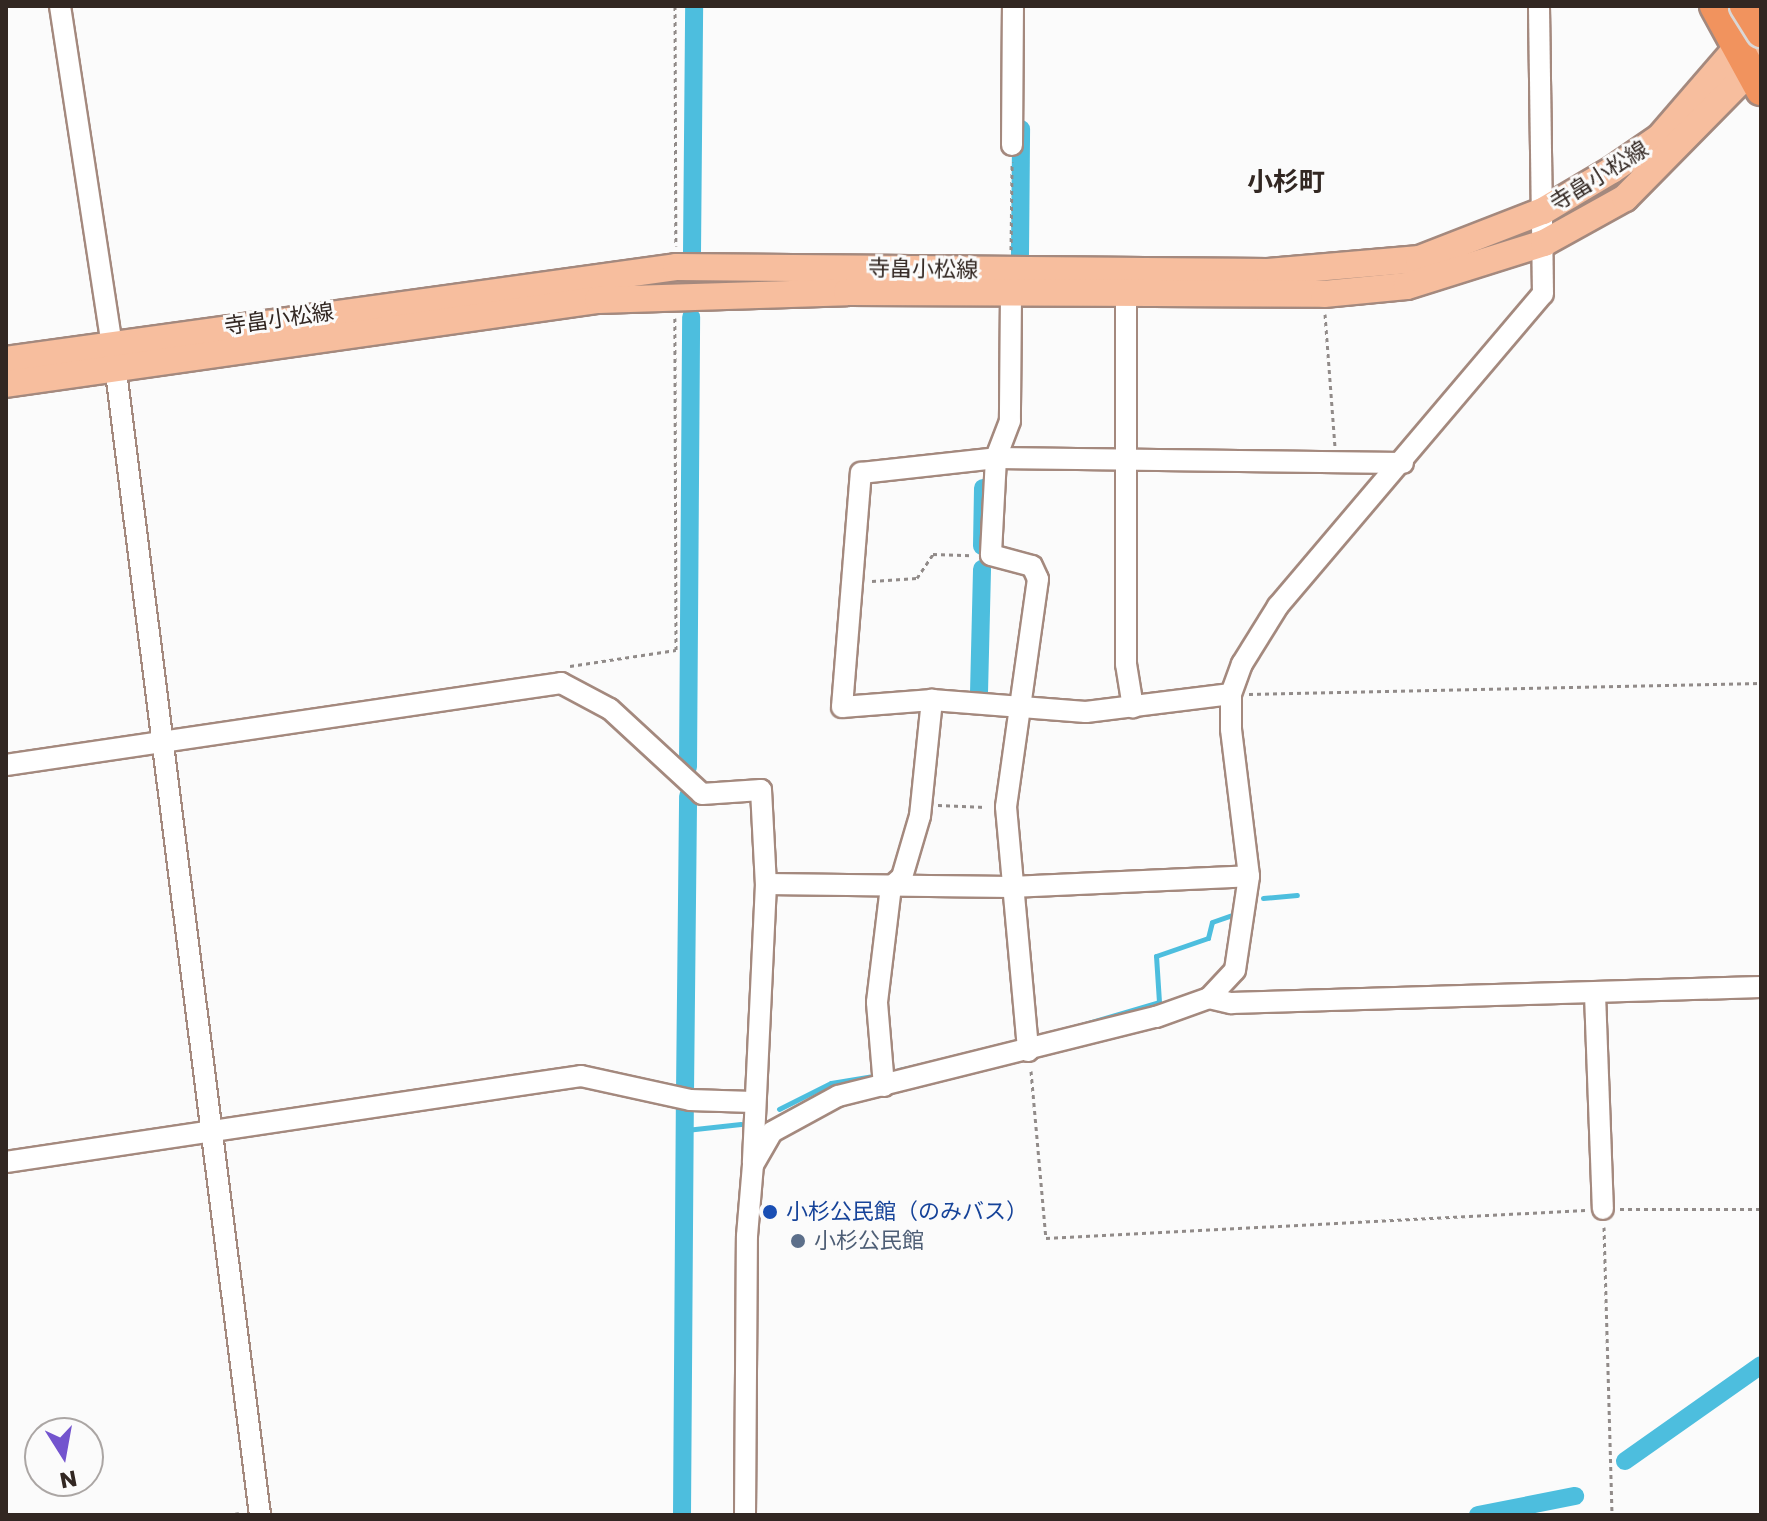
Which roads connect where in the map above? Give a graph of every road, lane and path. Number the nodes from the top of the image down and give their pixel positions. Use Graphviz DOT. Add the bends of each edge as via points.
graph roads {
  1 [pos="60,6"];
  2 [pos="675,6"];
  3 [pos="1013,6"];
  4 [pos="1539,6"];
  5 [pos="1715,6"];
  6 [pos="1745,6"];
  7 [pos="1761,19"];
  8 [pos="1755,61"];
  9 [pos="1012,145"];
  10 [pos="1543,211"];
  11 [pos="1544,243"];
  12 [pos="676,267"];
  13 [pos="1011,283"];
  14 [pos="1126,294"];
  15 [pos="1324,294"];
  16 [pos="675,295"];
  17 [pos="113,353"];
  18 [pos="6,360"];
  19 [pos="6,384"];
  20 [pos="1128,456"];
  21 [pos="996,458"];
  22 [pos="1336,461"];
  23 [pos="1403,463"];
  24 [pos="991,555"];
  25 [pos="853,582"];
  26 [pos="561,683"];
  27 [pos="1761,683"];
  28 [pos="1231,694"];
  29 [pos="932,700"];
  30 [pos="1133,707"];
  31 [pos="1021,709"];
  32 [pos="158,745"];
  33 [pos="6,765"];
  34 [pos="920,805"];
  35 [pos="1006,807"];
  36 [pos="1249,876"];
  37 [pos="766,884"];
  38 [pos="891,887"];
  39 [pos="1011,887"];
  40 [pos="1761,987"];
  41 [pos="1595,994"];
  42 [pos="1209,998"];
  43 [pos="1028,1051"];
  44 [pos="884,1086"];
  45 [pos="753,1102"];
  46 [pos="208,1135"];
  47 [pos="6,1162"];
  48 [pos="753,1165"];
  49 [pos="1603,1209"];
  50 [pos="1761,1209"];
  51 [pos="260,1515"];
  52 [pos="745,1515"];
  53 [pos="1612,1515"];
  1 -- 17 [label="street"];
  2 -- 12 [label="path"];
  3 -- 9 [label="street"];
  4 -- 10 [label="street"];
  5 -- 8 [label="highway"];
  6 -- 8 [label="highway, bridge"];
  7 -- 8 [label="main road, 寺畠小松線"];
  8 -- 10 [label="main road, 寺畠小松線" via="1660,137"];
  8 -- 11 [label="main road, 寺畠小松線" via="1625,198"];
  9 -- 13 [label="path"];
  10 -- 11 [label="street"];
  10 -- 13 [label="main road, 寺畠小松線" via="1463,246 1369,267"];
  11 -- 15 [label="main road, 寺畠小松線" via="1407,286"];
  11 -- 23 [label="street" via="1543,294"];
  12 -- 13 [label="main road, 寺畠小松線"];
  12 -- 17 [label="main road, 寺畠小松線"];
  13 -- 14 [label="main road, 寺畠小松線"];
  13 -- 16 [label="main road, 寺畠小松線"];
  13 -- 21 [label="street" via="1010,421"];
  14 -- 15 [label="main road, 寺畠小松線"];
  14 -- 20 [label="street"];
  15 -- 22 [label="path"];
  16 -- 17 [label="main road, 寺畠小松線"];
  16 -- 26 [label="path" via="676,650 572,663"];
  17 -- 18 [label="main road, 寺畠小松線"];
  17 -- 19 [label="main road, 寺畠小松線"];
  17 -- 32 [label="street"];
  20 -- 21 [label="street"];
  20 -- 22 [label="street"];
  20 -- 30 [label="street" via="1126,664"];
  21 -- 24 [label="street"];
  21 -- 25 [label="street" via="861,473"];
  22 -- 23 [label="street"];
  23 -- 28 [label="street" via="1278,606"];
  24 -- 25 [label="path" via="933,554 917,578"];
  24 -- 31 [label="street" via="1032,566 1038,579"];
  25 -- 29 [label="street" via="842,707"];
  26 -- 32 [label="street"];
  26 -- 37 [label="street" via="610,709 702,794 761,790"];
  27 -- 28 [label="path"];
  28 -- 30 [label="street"];
  28 -- 36 [label="street"];
  29 -- 31 [label="street"];
  29 -- 34 [label="street"];
  30 -- 31 [label="street"];
  31 -- 35 [label="street"];
  32 -- 33 [label="street"];
  32 -- 46 [label="street"];
  34 -- 35 [label="path"];
  34 -- 38 [label="street" via="902,877"];
  35 -- 39 [label="street"];
  36 -- 39 [label="street"];
  36 -- 42 [label="street" via="1235,970"];
  37 -- 38 [label="street"];
  37 -- 45 [label="street"];
  38 -- 39 [label="street"];
  38 -- 44 [label="street" via="877,1002"];
  39 -- 43 [label="street"];
  40 -- 41 [label="street"];
  41 -- 42 [label="street" via="1231,1003"];
  41 -- 49 [label="street"];
  42 -- 43 [label="street"];
  43 -- 44 [label="street"];
  43 -- 49 [label="path" via="1046,1238"];
  44 -- 48 [label="street" via="807,1107 772,1132"];
  45 -- 46 [label="street" via="690,1100 581,1076"];
  45 -- 48 [label="street"];
  46 -- 47 [label="street"];
  46 -- 51 [label="street"];
  48 -- 52 [label="street"];
  49 -- 50 [label="path"];
  49 -- 53 [label="path"];
}
